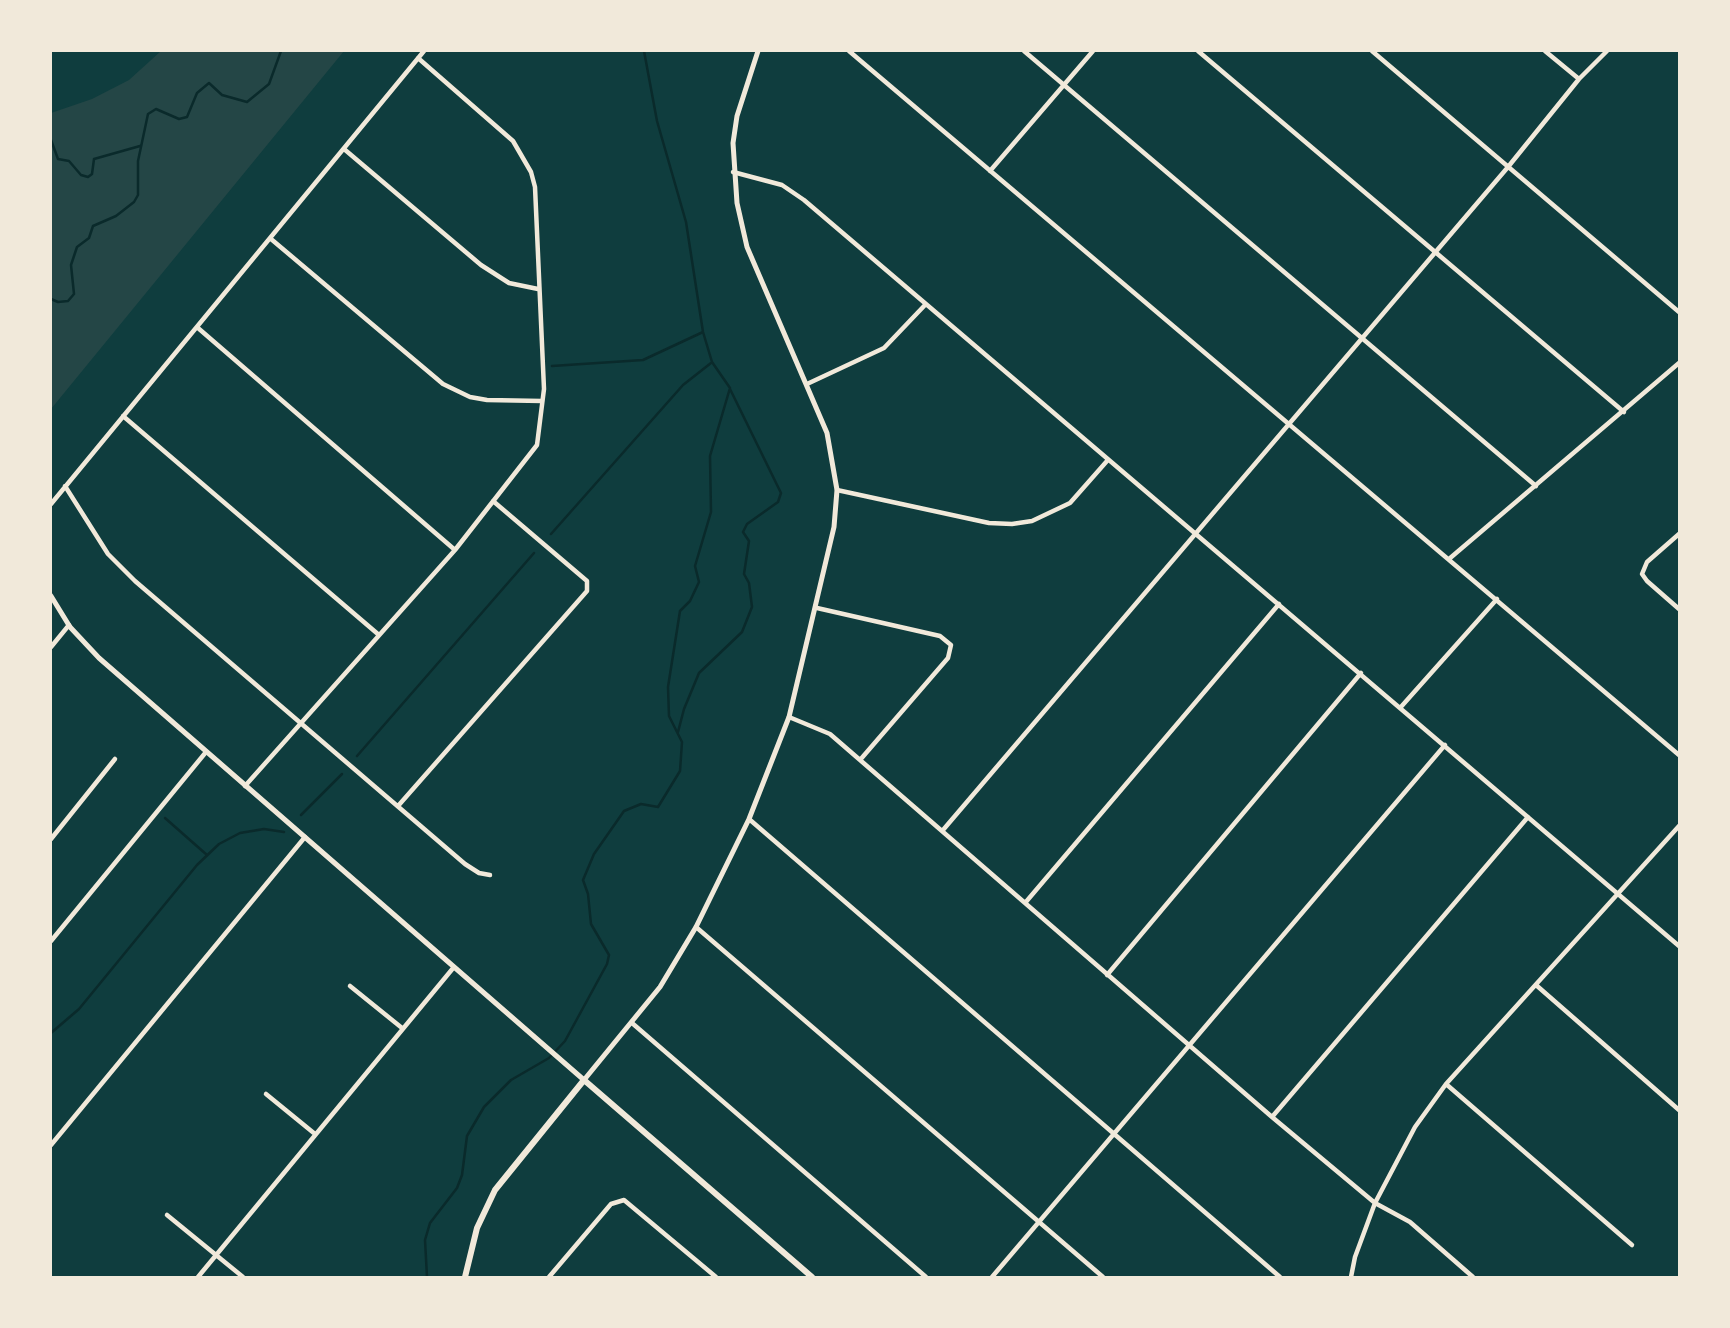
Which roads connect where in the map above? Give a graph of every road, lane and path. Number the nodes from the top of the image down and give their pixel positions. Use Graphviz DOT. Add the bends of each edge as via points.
graph roads {
  1 [pos="424,51"];
  2 [pos="758,51"];
  3 [pos="849,51"];
  4 [pos="1024,51"];
  5 [pos="1093,51"];
  6 [pos="1198,51"];
  7 [pos="1372,51"];
  8 [pos="1545,51"];
  9 [pos="1607,51"];
  10 [pos="418,58"];
  11 [pos="1579,79"];
  12 [pos="1063,85"];
  13 [pos="344,149"];
  14 [pos="1508,167"];
  15 [pos="990,171"];
  16 [pos="733,172"];
  17 [pos="271,239"];
  18 [pos="1434,252"];
  19 [pos="538,289"];
  20 [pos="925,305"];
  21 [pos="1679,312"];
  22 [pos="198,328"];
  23 [pos="1361,337"];
  24 [pos="1679,363"];
  25 [pos="807,384"];
  26 [pos="542,401"];
  27 [pos="1623,412"];
  28 [pos="123,416"];
  29 [pos="1288,424"];
  30 [pos="1107,461"];
  31 [pos="65,486"];
  32 [pos="1536,486"];
  33 [pos="837,490"];
  34 [pos="492,502"];
  35 [pos="51,504"];
  36 [pos="1196,534"];
  37 [pos="1679,534"];
  38 [pos="455,550"];
  39 [pos="1449,559"];
  40 [pos="51,596"];
  41 [pos="1497,599"];
  42 [pos="1279,604"];
  43 [pos="817,608"];
  44 [pos="1679,609"];
  45 [pos="69,625"];
  46 [pos="379,635"];
  47 [pos="51,647"];
  48 [pos="1361,673"];
  49 [pos="1400,708"];
  50 [pos="789,717"];
  51 [pos="301,723"];
  52 [pos="1445,745"];
  53 [pos="206,752"];
  54 [pos="1679,755"];
  55 [pos="115,759"];
  56 [pos="860,760"];
  57 [pos="245,786"];
  58 [pos="398,806"];
  59 [pos="1528,817"];
  60 [pos="749,818"];
  61 [pos="1679,826"];
  62 [pos="943,830"];
  63 [pos="305,837"];
  64 [pos="51,839"];
  65 [pos="491,875"];
  66 [pos="1617,893"];
  67 [pos="1025,903"];
  68 [pos="696,927"];
  69 [pos="51,941"];
  70 [pos="1679,946"];
  71 [pos="455,966"];
  72 [pos="1107,975"];
  73 [pos="1536,985"];
  74 [pos="349,986"];
  75 [pos="632,1023"];
  76 [pos="402,1028"];
  77 [pos="1192,1046"];
  78 [pos="584,1080"];
  79 [pos="1446,1084"];
  80 [pos="266,1094"];
  81 [pos="1679,1110"];
  82 [pos="1272,1117"];
  83 [pos="315,1134"];
  84 [pos="1115,1134"];
  85 [pos="51,1145"];
  86 [pos="1375,1203"];
  87 [pos="167,1215"];
  88 [pos="1039,1222"];
  89 [pos="1632,1245"];
  90 [pos="216,1255"];
  91 [pos="198,1277"];
  92 [pos="243,1277"];
  93 [pos="465,1277"];
  94 [pos="550,1277"];
  95 [pos="716,1277"];
  96 [pos="812,1277"];
  97 [pos="926,1277"];
  98 [pos="992,1277"];
  99 [pos="1103,1277"];
  100 [pos="1280,1277"];
  101 [pos="1351,1277"];
  102 [pos="1473,1277"];
  1 -- 10 [label="street"];
  2 -- 16 [label="street" via="737,116"];
  3 -- 15 [label="street"];
  4 -- 12 [label="street"];
  5 -- 12 [label="street"];
  6 -- 18 [label="street"];
  7 -- 14 [label="street"];
  8 -- 11 [label="street"];
  9 -- 11 [label="street"];
  10 -- 13 [label="street"];
  10 -- 19 [label="street" via="513,141 524,157 535,187"];
  11 -- 14 [label="street"];
  12 -- 15 [label="street"];
  12 -- 23 [label="street"];
  13 -- 17 [label="street"];
  13 -- 19 [label="street" via="481,265 509,283"];
  14 -- 18 [label="street"];
  14 -- 21 [label="street"];
  15 -- 29 [label="street"];
  16 -- 20 [label="street" via="782,186 804,200"];
  16 -- 25 [label="street" via="747,247"];
  17 -- 22 [label="street"];
  17 -- 26 [label="street" via="450,388 487,400"];
  18 -- 23 [label="street"];
  18 -- 27 [label="street"];
  19 -- 26 [label="street"];
  20 -- 25 [label="street" via="884,348"];
  20 -- 30 [label="street"];
  22 -- 28 [label="street"];
  22 -- 38 [label="street"];
  23 -- 29 [label="street"];
  23 -- 32 [label="street"];
  24 -- 27 [label="street"];
  25 -- 33 [label="street" via="827,433"];
  26 -- 34 [label="street" via="537,445"];
  27 -- 32 [label="street"];
  28 -- 31 [label="street"];
  28 -- 46 [label="street"];
  29 -- 36 [label="street"];
  29 -- 39 [label="street"];
  30 -- 33 [label="street" via="1070,503 1032,522 989,523"];
  30 -- 36 [label="street"];
  31 -- 35 [label="street"];
  31 -- 51 [label="street" via="117,565"];
  32 -- 39 [label="street"];
  33 -- 43 [label="street"];
  34 -- 38 [label="street"];
  34 -- 58 [label="street" via="587,581 587,592"];
  36 -- 42 [label="street"];
  36 -- 62 [label="street"];
  37 -- 44 [label="street" via="1647,562 1642,574"];
  38 -- 46 [label="street"];
  39 -- 41 [label="street"];
  40 -- 45 [label="street"];
  41 -- 49 [label="street"];
  41 -- 54 [label="street"];
  42 -- 48 [label="street"];
  42 -- 67 [label="street"];
  43 -- 50 [label="street"];
  43 -- 56 [label="street" via="940,636 951,645 948,657"];
  45 -- 47 [label="street"];
  45 -- 53 [label="street" via="99,658"];
  46 -- 51 [label="street"];
  48 -- 49 [label="street"];
  48 -- 72 [label="street"];
  49 -- 52 [label="street"];
  50 -- 56 [label="street" via="830,734"];
  50 -- 60 [label="street"];
  51 -- 57 [label="street"];
  51 -- 58 [label="street"];
  52 -- 59 [label="street"];
  52 -- 77 [label="street"];
  53 -- 57 [label="street"];
  53 -- 69 [label="street"];
  55 -- 64 [label="street"];
  56 -- 62 [label="street"];
  57 -- 63 [label="street"];
  58 -- 65 [label="street" via="465,864"];
  59 -- 66 [label="street"];
  59 -- 82 [label="street"];
  60 -- 68 [label="street"];
  60 -- 84 [label="street"];
  61 -- 66 [label="street"];
  62 -- 67 [label="street"];
  63 -- 71 [label="street"];
  63 -- 85 [label="street"];
  66 -- 70 [label="street"];
  66 -- 73 [label="street"];
  67 -- 72 [label="street"];
  68 -- 75 [label="street"];
  68 -- 88 [label="street"];
  71 -- 76 [label="street"];
  71 -- 78 [label="street"];
  72 -- 77 [label="street"];
  73 -- 79 [label="street"];
  73 -- 81 [label="street"];
  74 -- 76 [label="street"];
  75 -- 78 [label="street"];
  75 -- 97 [label="street"];
  76 -- 83 [label="street"];
  77 -- 82 [label="street"];
  77 -- 84 [label="street"];
  78 -- 93 [label="main road" via="495,1190 477,1228"];
  78 -- 96 [label="main road"];
  79 -- 86 [label="street" via="1415,1127"];
  79 -- 89 [label="street"];
  80 -- 83 [label="street"];
  82 -- 86 [label="street"];
  83 -- 90 [label="street"];
  84 -- 88 [label="street"];
  84 -- 100 [label="street"];
  86 -- 101 [label="street"];
  86 -- 102 [label="street" via="1410,1222"];
  87 -- 90 [label="street"];
  88 -- 98 [label="street"];
  88 -- 99 [label="street"];
  90 -- 91 [label="street"];
  90 -- 92 [label="street"];
  94 -- 95 [label="street" via="611,1204 624,1200"];
}
